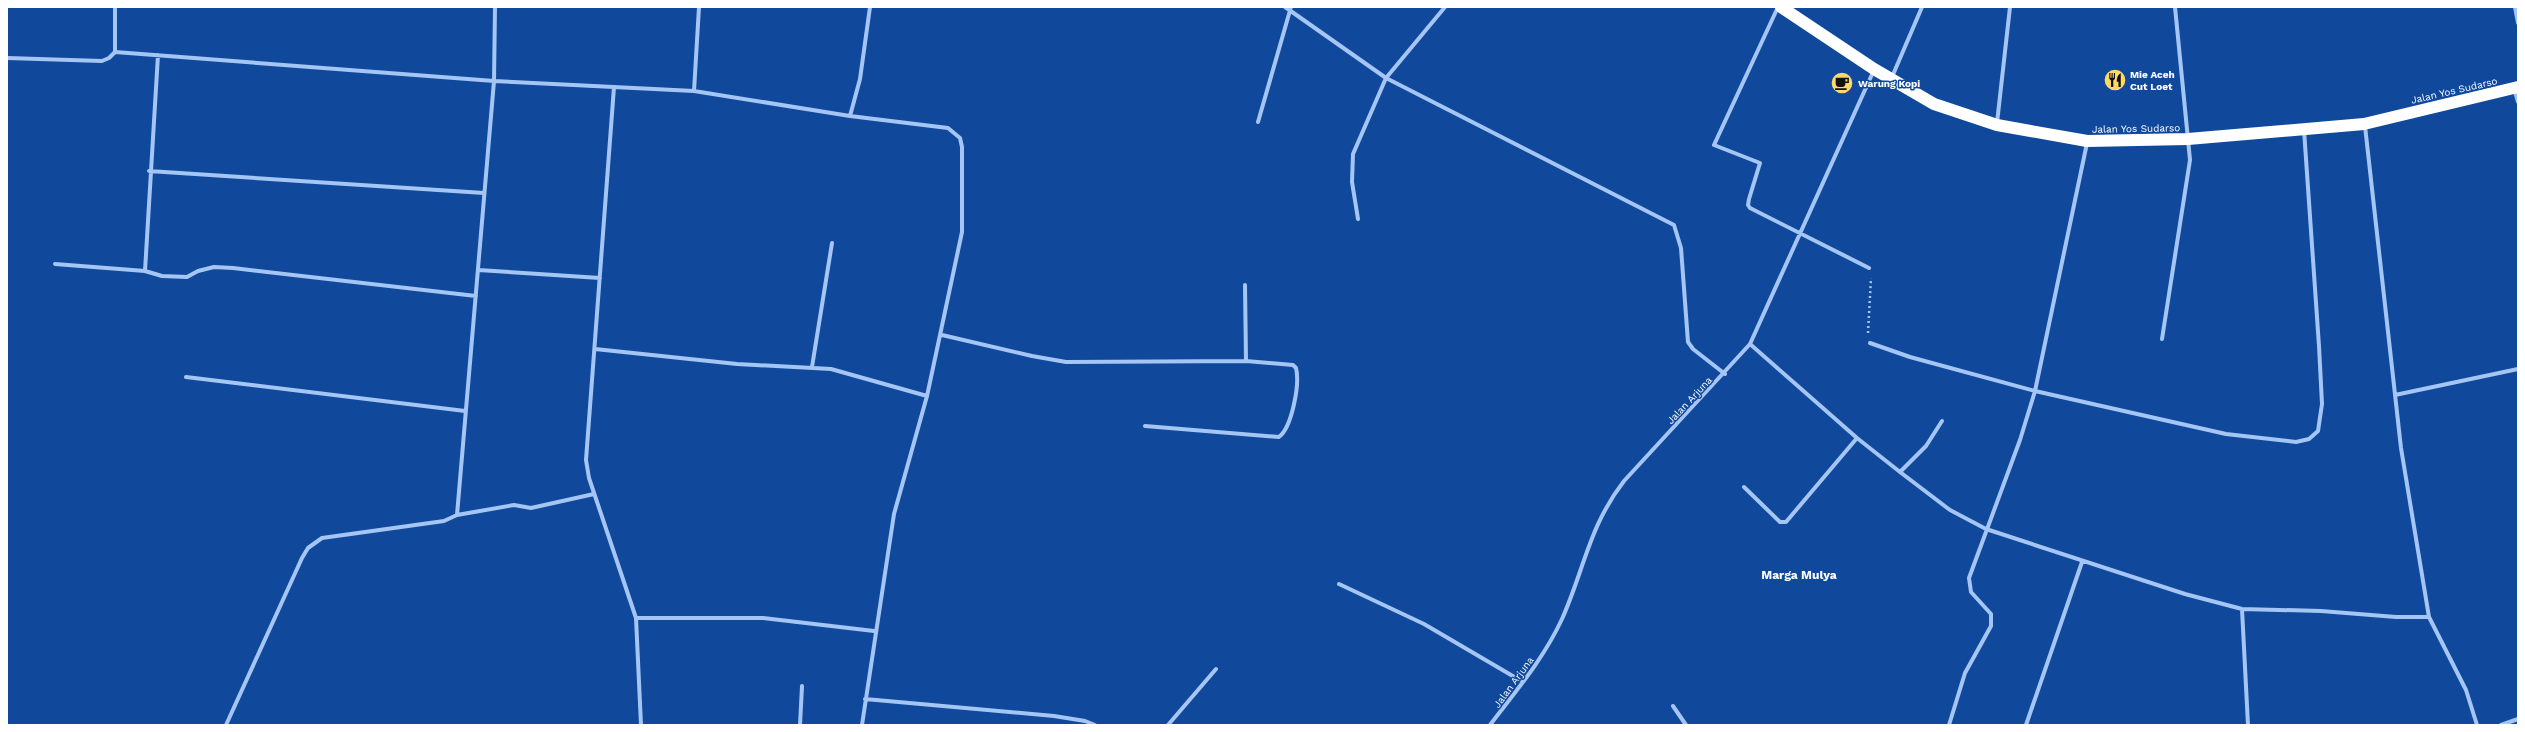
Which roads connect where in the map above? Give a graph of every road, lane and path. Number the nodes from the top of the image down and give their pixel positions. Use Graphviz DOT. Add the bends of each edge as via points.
graph roads {
  1 [pos="115,7"];
  2 [pos="495,7"];
  3 [pos="699,7"];
  4 [pos="870,7"];
  5 [pos="1445,7"];
  6 [pos="1778,7"];
  7 [pos="1781,7"];
  8 [pos="1922,7"];
  9 [pos="2010,7"];
  10 [pos="2175,7"];
  11 [pos="2515,7"];
  12 [pos="1288,8"];
  13 [pos="2518,23"];
  14 [pos="115,52"];
  15 [pos="158,55"];
  16 [pos="7,58"];
  17 [pos="1874,70"];
  18 [pos="1386,78"];
  19 [pos="1892,80"];
  20 [pos="494,81"];
  21 [pos="614,87"];
  22 [pos="2516,88"];
  23 [pos="694,91"];
  24 [pos="2518,102"];
  25 [pos="850,116"];
  26 [pos="1258,122"];
  27 [pos="2364,124"];
  28 [pos="1997,125"];
  29 [pos="2304,130"];
  30 [pos="2188,139"];
  31 [pos="2088,141"];
  32 [pos="149,171"];
  33 [pos="484,193"];
  34 [pos="1358,220"];
  35 [pos="1800,234"];
  36 [pos="832,243"];
  37 [pos="55,264"];
  38 [pos="1868,268"];
  39 [pos="478,270"];
  40 [pos="144,271"];
  41 [pos="600,278"];
  42 [pos="1245,285"];
  43 [pos="476,296"];
  44 [pos="942,335"];
  45 [pos="2162,339"];
  46 [pos="1870,342"];
  47 [pos="1750,344"];
  48 [pos="595,349"];
  49 [pos="1246,361"];
  50 [pos="812,367"];
  51 [pos="2518,370"];
  52 [pos="1725,374"];
  53 [pos="186,377"];
  54 [pos="2035,391"];
  55 [pos="2395,395"];
  56 [pos="927,396"];
  57 [pos="465,411"];
  58 [pos="1942,421"];
  59 [pos="1145,426"];
  60 [pos="1857,438"];
  61 [pos="1900,472"];
  62 [pos="1744,486"];
  63 [pos="594,494"];
  64 [pos="457,515"];
  65 [pos="1986,529"];
  66 [pos="2082,562"];
  67 [pos="1339,584"];
  68 [pos="2242,609"];
  69 [pos="2429,617"];
  70 [pos="636,618"];
  71 [pos="874,631"];
  72 [pos="1216,669"];
  73 [pos="1524,682"];
  74 [pos="802,686"];
  75 [pos="865,700"];
  76 [pos="1673,706"];
  77 [pos="2518,719"];
  78 [pos="1085,723"];
  79 [pos="226,725"];
  80 [pos="641,725"];
  81 [pos="800,725"];
  82 [pos="862,725"];
  83 [pos="1096,725"];
  84 [pos="1168,725"];
  85 [pos="1490,725"];
  86 [pos="1686,725"];
  87 [pos="1949,725"];
  88 [pos="2026,725"];
  89 [pos="2248,725"];
  90 [pos="2477,725"];
  91 [pos="2501,725"];
  1 -- 14 [label="street"];
  2 -- 20 [label="street"];
  3 -- 23 [label="street"];
  4 -- 25 [label="street" via="860,79"];
  5 -- 18 [label="street"];
  6 -- 35 [label="street" via="1714,145 1760,163 1748,204"];
  7 -- 17 [label="highway, Jalan Yos Sudarso"];
  8 -- 19 [label="street"];
  9 -- 28 [label="street"];
  10 -- 30 [label="street"];
  11 -- 13 [label="street"];
  12 -- 18 [label="street"];
  12 -- 26 [label="street"];
  14 -- 15 [label="street"];
  14 -- 16 [label="street" via="102,61"];
  15 -- 20 [label="street"];
  15 -- 32 [label="street"];
  17 -- 19 [label="highway, Jalan Yos Sudarso"];
  17 -- 35 [label="street, Jalan Arjuna"];
  18 -- 34 [label="street" via="1353,154 1352,182"];
  18 -- 52 [label="street" via="1674,225 1681,248 1688,342 1693,349"];
  19 -- 28 [label="highway, Jalan Yos Sudarso" via="1934,104"];
  20 -- 21 [label="street"];
  20 -- 33 [label="street"];
  21 -- 23 [label="street"];
  21 -- 41 [label="street"];
  22 -- 24 [label="street"];
  22 -- 27 [label="highway, Jalan Yos Sudarso"];
  23 -- 25 [label="street"];
  25 -- 44 [label="street" via="928,124 948,128 960,138 964,213"];
  27 -- 29 [label="highway, Jalan Yos Sudarso"];
  27 -- 55 [label="street"];
  28 -- 31 [label="highway, Jalan Yos Sudarso"];
  29 -- 30 [label="highway, Jalan Yos Sudarso"];
  29 -- 54 [label="street" via="2322,404 2318,431 2309,439 2296,442 2226,434"];
  30 -- 31 [label="highway, Jalan Yos Sudarso"];
  30 -- 45 [label="street" via="2189,169"];
  31 -- 54 [label="street"];
  32 -- 33 [label="street"];
  32 -- 40 [label="street"];
  33 -- 39 [label="street"];
  35 -- 38 [label="street"];
  35 -- 47 [label="street, Jalan Arjuna"];
  36 -- 50 [label="street"];
  37 -- 40 [label="street"];
  38 -- 46 [label="path" via="1872,273 1867,336"];
  39 -- 41 [label="street"];
  39 -- 43 [label="street"];
  40 -- 43 [label="street" via="162,276 187,277 214,267 233,268"];
  41 -- 48 [label="street"];
  42 -- 49 [label="street"];
  43 -- 57 [label="street"];
  44 -- 49 [label="street" via="1066,362"];
  44 -- 56 [label="street"];
  46 -- 54 [label="street" via="1910,357"];
  47 -- 52 [label="street, Jalan Arjuna"];
  47 -- 60 [label="street"];
  48 -- 50 [label="street" via="737,364"];
  48 -- 63 [label="street" via="586,460"];
  49 -- 59 [label="street" via="1293,365 1296,368 1297,380 1290,421 1286,432 1279,438"];
  50 -- 56 [label="street" via="853,374"];
  51 -- 55 [label="street"];
  52 -- 73 [label="street, Jalan Arjuna" via="1608,501 1589,542 1550,644"];
  53 -- 57 [label="street"];
  54 -- 65 [label="street" via="2020,440"];
  55 -- 69 [label="street" via="2401,448"];
  56 -- 71 [label="street" via="894,514"];
  57 -- 64 [label="street"];
  58 -- 61 [label="street" via="1926,446"];
  60 -- 61 [label="street"];
  60 -- 62 [label="street" via="1786,522 1780,522"];
  61 -- 65 [label="street" via="1950,510"];
  63 -- 64 [label="street" via="531,508 514,505"];
  63 -- 70 [label="street"];
  64 -- 79 [label="street" via="444,522 337,535 314,543 302,558"];
  65 -- 66 [label="street"];
  65 -- 87 [label="street" via="1969,578 1969,586 1971,592 1991,614 1991,626 1965,673"];
  66 -- 68 [label="street"];
  66 -- 88 [label="street"];
  67 -- 73 [label="street" via="1424,624"];
  68 -- 69 [label="street"];
  68 -- 89 [label="street"];
  69 -- 90 [label="street" via="2466,690"];
  70 -- 71 [label="street" via="763,618"];
  70 -- 80 [label="street"];
  71 -- 75 [label="street"];
  72 -- 84 [label="street"];
  73 -- 85 [label="street, Jalan Arjuna"];
  74 -- 81 [label="street"];
  75 -- 78 [label="street" via="966,708"];
  75 -- 82 [label="street"];
  76 -- 86 [label="street"];
  77 -- 91 [label="street"];
  78 -- 83 [label="street"];
}
